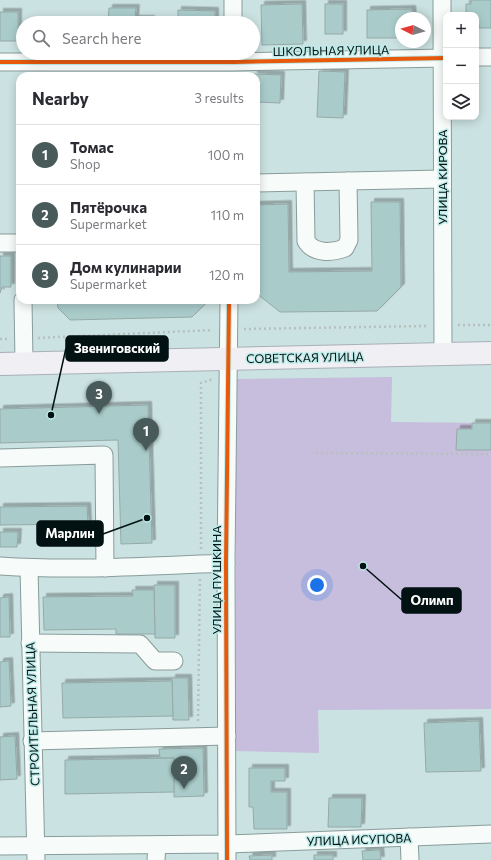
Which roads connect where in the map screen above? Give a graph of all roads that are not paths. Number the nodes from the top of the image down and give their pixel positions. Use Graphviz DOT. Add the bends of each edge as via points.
graph roads {
  1 [pos="233,0"];
  2 [pos="442,0"];
  3 [pos="233,16"];
  4 [pos="444,48"];
  5 [pos="491,56"];
  6 [pos="479,57"];
  7 [pos="443,58"];
  8 [pos="0,62"];
  9 [pos="233,64"];
  10 [pos="27,69"];
  11 [pos="444,84"];
  12 [pos="442,179"];
  13 [pos="348,181"];
  14 [pos="305,182"];
  15 [pos="260,183"];
  16 [pos="0,243"];
  17 [pos="16,243"];
  18 [pos="23,304"];
  19 [pos="229,304"];
  20 [pos="491,353"];
  21 [pos="443,354"];
  22 [pos="228,359"];
  23 [pos="0,364"];
  24 [pos="24,364"];
  25 [pos="0,458"];
  26 [pos="226,563"];
  27 [pos="0,566"];
  28 [pos="29,568"];
  29 [pos="105,568"];
  30 [pos="30,643"];
  31 [pos="174,661"];
  32 [pos="227,736"];
  33 [pos="32,741"];
  34 [pos="491,834"];
  35 [pos="409,837"];
  36 [pos="0,846"];
  37 [pos="156,852"];
  38 [pos="227,852"];
  39 [pos="36,853"];
  40 [pos="410,860"];
  1 -- 3 [label="street"];
  2 -- 4 [label="street, УЛИЦА КИРОВА"];
  5 -- 6 [label="street"];
  7 -- 9 [label="street, ШКОЛЬНАЯ УЛИЦА"];
  8 -- 10 [label="street, ШКОЛЬНАЯ УЛИЦА"];
  9 -- 10 [label="street, ШКОЛЬНАЯ УЛИЦА"];
  11 -- 12 [label="street, УЛИЦА КИРОВА"];
  12 -- 13 [label="street"];
  12 -- 21 [label="street, УЛИЦА КИРОВА"];
  13 -- 14 [label="street"];
  13 -- 14 [label="street" via="349,240 345,248 338,251 319,251 310,248 306,241"];
  14 -- 15 [label="street"];
  16 -- 17 [label="street"];
  18 -- 24 [label="street"];
  19 -- 22 [label="street, УЛИЦА ПУШКИНА"];
  20 -- 21 [label="main road, СОВЕТСКАЯ УЛИЦА"];
  21 -- 22 [label="main road, СОВЕТСКАЯ УЛИЦА"];
  22 -- 24 [label="main road, СОВЕТСКАЯ УЛИЦА"];
  22 -- 26 [label="street, УЛИЦА ПУШКИНА"];
  23 -- 24 [label="main road, СОВЕТСКАЯ УЛИЦА"];
  25 -- 29 [label="street" via="104,455"];
  26 -- 29 [label="street"];
  26 -- 32 [label="street, УЛИЦА ПУШКИНА"];
  27 -- 28 [label="street"];
  28 -- 29 [label="street"];
  28 -- 30 [label="street, СТРОИТЕЛЬНАЯ УЛИЦА"];
  30 -- 31 [label="street" via="140,644 155,661"];
  30 -- 33 [label="street, СТРОИТЕЛЬНАЯ УЛИЦА"];
  32 -- 33 [label="street"];
  32 -- 38 [label="street, УЛИЦА ПУШКИНА"];
  33 -- 39 [label="street, СТРОИТЕЛЬНАЯ УЛИЦА"];
  34 -- 35 [label="street, УЛИЦА ИСУПОВА"];
  35 -- 38 [label="street, УЛИЦА ИСУПОВА"];
  35 -- 40 [label="street"];
  36 -- 39 [label="street, УЛИЦА ИСУПОВА"];
  37 -- 38 [label="street, УЛИЦА ИСУПОВА"];
  37 -- 39 [label="street, УЛИЦА ИСУПОВА"];
}
